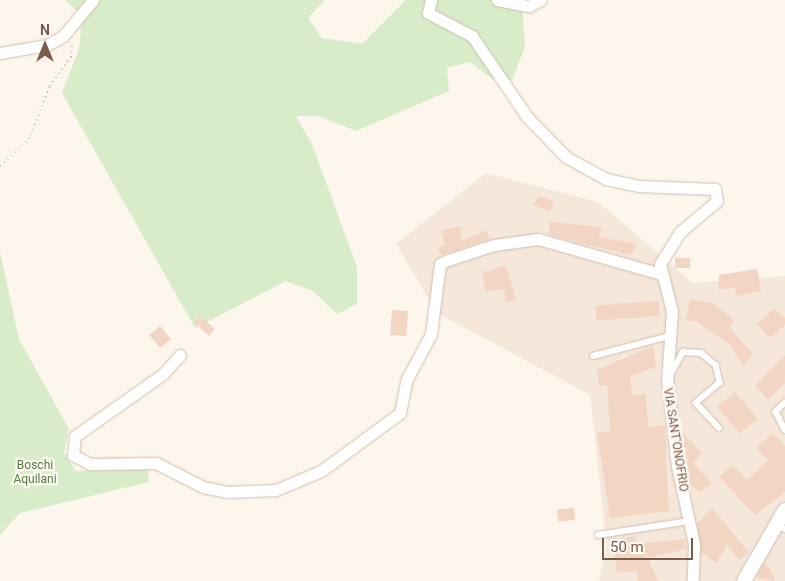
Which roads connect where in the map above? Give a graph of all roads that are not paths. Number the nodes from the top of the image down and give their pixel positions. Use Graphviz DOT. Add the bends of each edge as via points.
graph roads {
  1 [pos="93,0"];
  2 [pos="431,0"];
  3 [pos="497,0"];
  4 [pos="541,0"];
  5 [pos="0,53"];
  6 [pos="661,274"];
  7 [pos="669,336"];
  8 [pos="180,355"];
  9 [pos="593,356"];
  10 [pos="666,380"];
  11 [pos="785,403"];
  12 [pos="719,428"];
  13 [pos="785,430"];
  14 [pos="785,510"];
  15 [pos="690,521"];
  16 [pos="781,527"];
  17 [pos="598,535"];
  18 [pos="693,581"];
  19 [pos="744,581"];
  1 -- 5 [label="street" via="75,22 47,45"];
  2 -- 6 [label="street, VIA SANT'ONOFRIO" via="428,13 472,36 528,118 566,157 606,179 638,186 715,189 718,201 666,249"];
  3 -- 4 [label="street" via="529,6"];
  6 -- 7 [label="street, VIA SANT'ONOFRIO" via="672,310"];
  6 -- 8 [label="street" via="538,239 494,245 440,264 431,334 406,381 400,413 321,471 276,490 226,492 204,487 156,463 90,464 73,455 75,436 163,374"];
  7 -- 9 [label="lane"];
  7 -- 10 [label="street, VIA SANT'ONOFRIO"];
  10 -- 12 [label="lane" via="683,352 701,353 716,365 720,383 696,403"];
  10 -- 15 [label="street, VIA SANT'ONOFRIO" via="677,466"];
  11 -- 13 [label="lane" via="776,412"];
  14 -- 16 [label="street"];
  15 -- 17 [label="lane"];
  15 -- 18 [label="street, VIA SANT'ONOFRIO" via="695,551"];
  16 -- 19 [label="street"];
}
